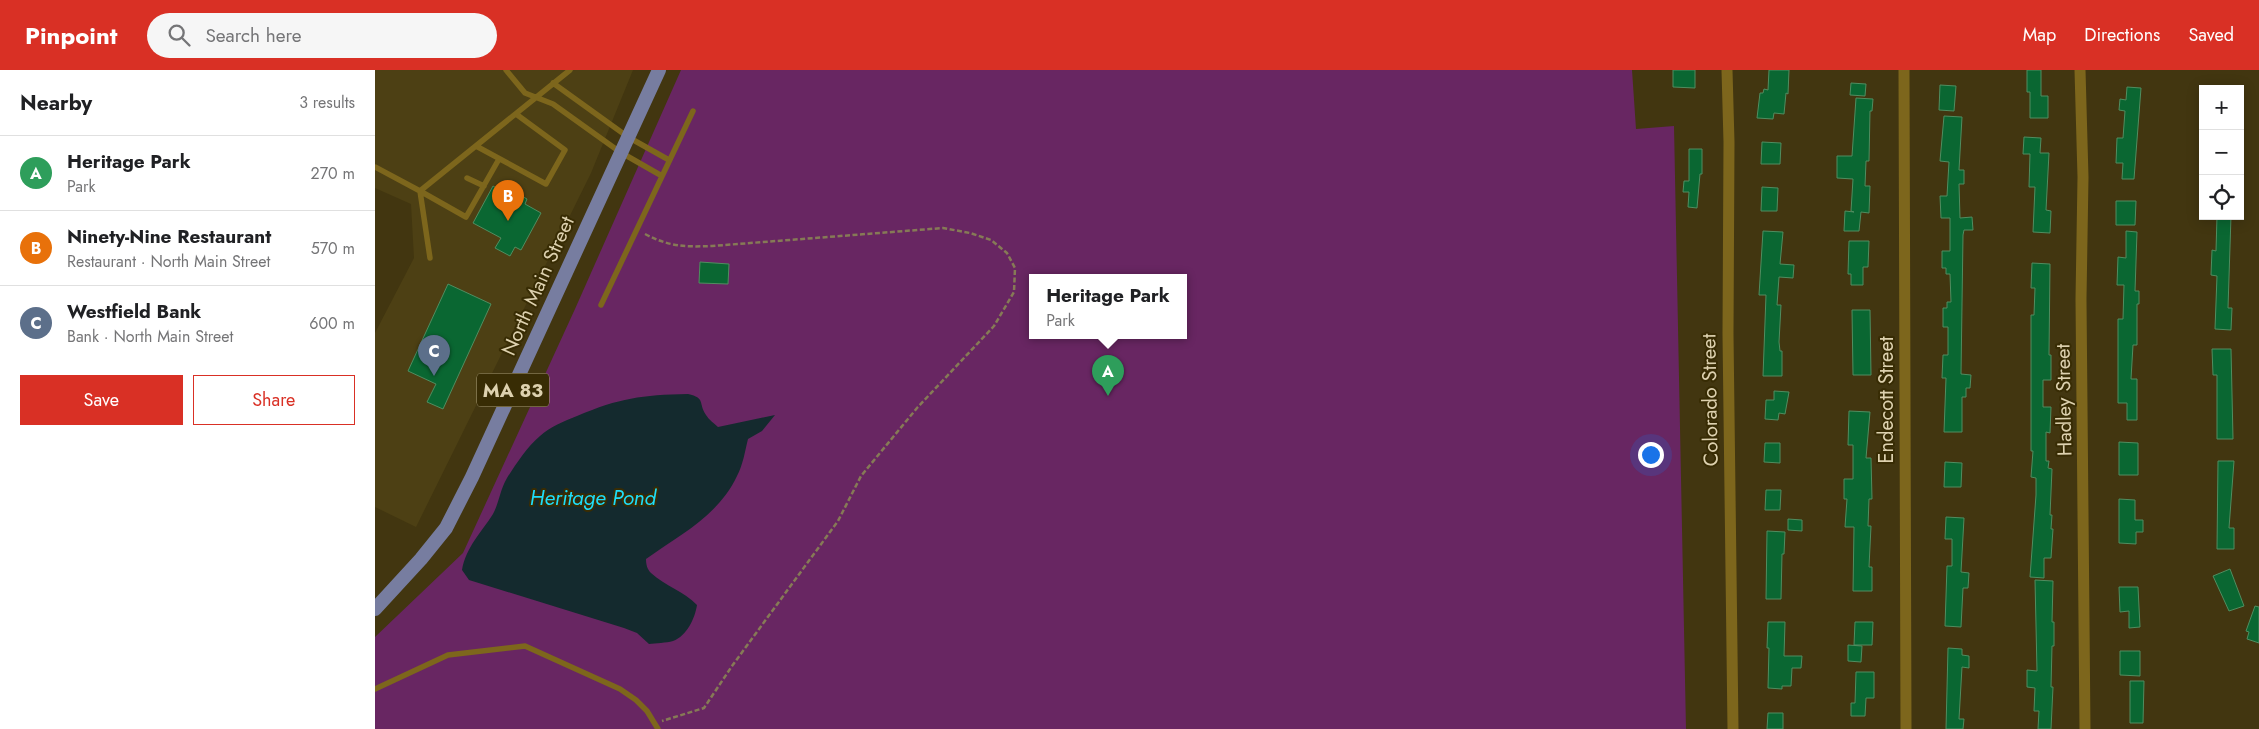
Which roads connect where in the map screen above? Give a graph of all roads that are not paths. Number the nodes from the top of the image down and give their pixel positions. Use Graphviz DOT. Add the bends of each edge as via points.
graph roads {
  1 [pos="506,70"];
  2 [pos="570,70"];
  3 [pos="659,70"];
  4 [pos="1727,70"];
  5 [pos="1904,70"];
  6 [pos="2080,70"];
  7 [pos="553,83"];
  8 [pos="536,97"];
  9 [pos="693,111"];
  10 [pos="516,114"];
  11 [pos="628,137"];
  12 [pos="476,146"];
  13 [pos="620,152"];
  14 [pos="499,159"];
  15 [pos="669,160"];
  16 [pos="375,167"];
  17 [pos="662,176"];
  18 [pos="467,178"];
  19 [pos="484,186"];
  20 [pos="420,191"];
  21 [pos="430,258"];
  22 [pos="601,305"];
  23 [pos="375,609"];
  24 [pos="375,689"];
  25 [pos="657,726"];
  26 [pos="1733,729"];
  27 [pos="1906,729"];
  28 [pos="2085,729"];
  1 -- 8 [label="lane" via="525,93"];
  2 -- 7 [label="lane"];
  3 -- 11 [label="main road, North Main Street / MA 83"];
  4 -- 26 [label="street, Colorado Street"];
  5 -- 27 [label="street, Endecott Street"];
  6 -- 28 [label="street, Hadley Street"];
  7 -- 8 [label="lane"];
  7 -- 11 [label="lane"];
  8 -- 10 [label="lane"];
  8 -- 13 [label="lane" via="553,104"];
  9 -- 15 [label="lane"];
  10 -- 12 [label="lane"];
  10 -- 14 [label="lane" via="565,150 546,184"];
  11 -- 13 [label="main road, North Main Street / MA 83"];
  11 -- 15 [label="lane"];
  12 -- 14 [label="lane"];
  12 -- 20 [label="lane"];
  13 -- 17 [label="lane"];
  13 -- 23 [label="main road, North Main Street / MA 83" via="481,460 450,519 421,559"];
  14 -- 19 [label="lane"];
  15 -- 17 [label="lane"];
  16 -- 20 [label="lane"];
  17 -- 22 [label="lane"];
  18 -- 19 [label="lane"];
  19 -- 20 [label="lane" via="466,217"];
  20 -- 21 [label="lane"];
  24 -- 25 [label="lane" via="449,655 525,646 619,689 636,700"];
}
